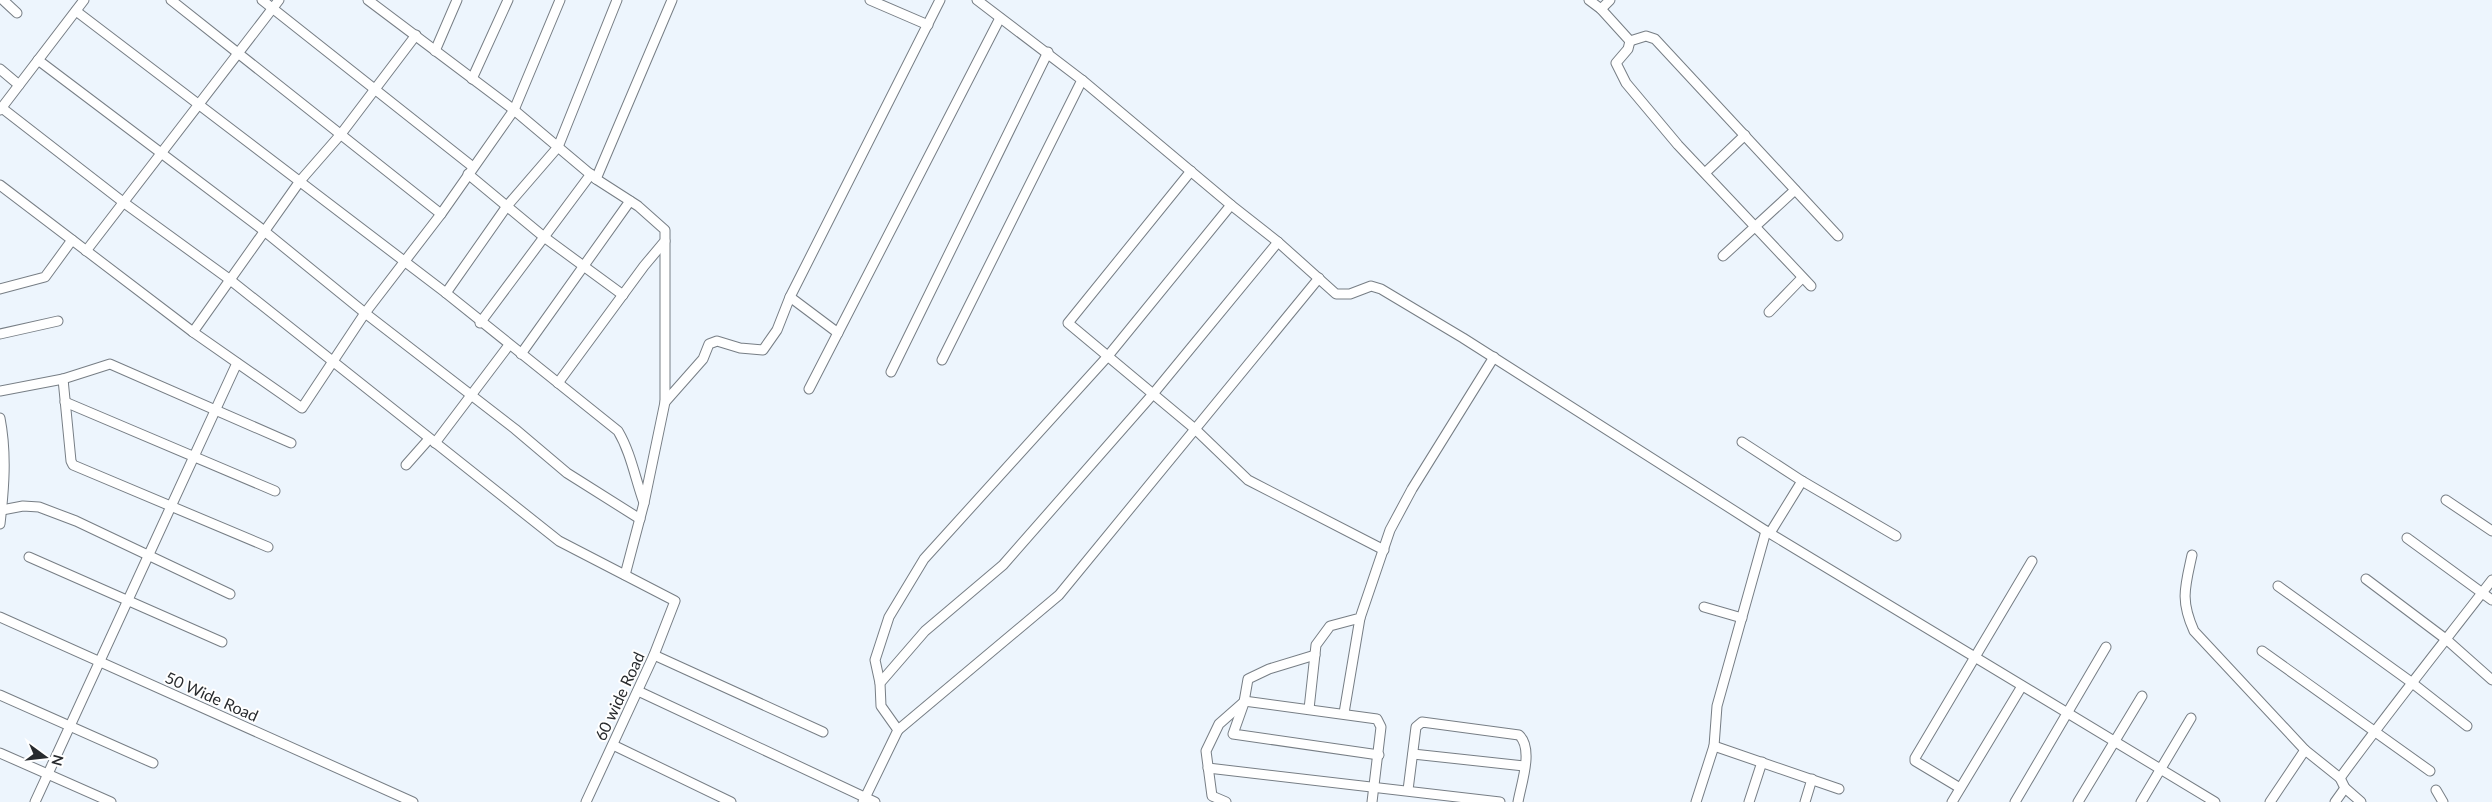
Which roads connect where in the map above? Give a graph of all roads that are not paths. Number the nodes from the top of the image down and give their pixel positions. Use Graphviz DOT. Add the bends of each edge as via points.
graph roads {
  1 [pos="3,0"];
  2 [pos="84,0"];
  3 [pos="171,0"];
  4 [pos="262,0"];
  5 [pos="279,0"];
  6 [pos="368,0"];
  7 [pos="457,0"];
  8 [pos="508,0"];
  9 [pos="560,0"];
  10 [pos="617,0"];
  11 [pos="672,0"];
  12 [pos="870,0"];
  13 [pos="940,0"];
  14 [pos="978,0"];
  15 [pos="1589,0"];
  16 [pos="1610,0"];
  17 [pos="272,8"];
  18 [pos="1601,9"];
  19 [pos="76,11"];
  20 [pos="17,13"];
  21 [pos="1000,18"];
  22 [pos="928,25"];
  23 [pos="416,35"];
  24 [pos="1630,41"];
  25 [pos="435,51"];
  26 [pos="1048,52"];
  27 [pos="237,53"];
  28 [pos="38,60"];
  29 [pos="0,68"];
  30 [pos="472,80"];
  31 [pos="1082,80"];
  32 [pos="19,85"];
  33 [pos="376,89"];
  34 [pos="198,105"];
  35 [pos="1,109"];
  36 [pos="514,110"];
  37 [pos="341,134"];
  38 [pos="1745,135"];
  39 [pos="558,147"];
  40 [pos="160,154"];
  41 [pos="471,170"];
  42 [pos="1191,171"];
  43 [pos="1705,173"];
  44 [pos="594,177"];
  45 [pos="300,181"];
  46 [pos="0,185"];
  47 [pos="1795,190"];
  48 [pos="630,201"];
  49 [pos="123,202"];
  50 [pos="1231,205"];
  51 [pos="507,206"];
  52 [pos="441,214"];
  53 [pos="1755,226"];
  54 [pos="263,230"];
  55 [pos="1838,236"];
  56 [pos="544,237"];
  57 [pos="72,240"];
  58 [pos="665,241"];
  59 [pos="1278,242"];
  60 [pos="86,251"];
  61 [pos="1722,256"];
  62 [pos="403,262"];
  63 [pos="584,267"];
  64 [pos="1319,278"];
  65 [pos="1802,278"];
  66 [pos="229,279"];
  67 [pos="1811,286"];
  68 [pos="0,289"];
  69 [pos="446,293"];
  70 [pos="623,296"];
  71 [pos="790,297"];
  72 [pos="1769,312"];
  73 [pos="365,314"];
  74 [pos="58,322"];
  75 [pos="480,323"];
  76 [pos="193,332"];
  77 [pos="838,333"];
  78 [pos="0,334"];
  79 [pos="509,345"];
  80 [pos="522,354"];
  81 [pos="1108,356"];
  82 [pos="1494,357"];
  83 [pos="942,360"];
  84 [pos="237,363"];
  85 [pos="333,363"];
  86 [pos="891,372"];
  87 [pos="63,379"];
  88 [pos="558,383"];
  89 [pos="809,389"];
  90 [pos="0,392"];
  91 [pos="1153,394"];
  92 [pos="472,395"];
  93 [pos="65,402"];
  94 [pos="665,402"];
  95 [pos="214,410"];
  96 [pos="0,418"];
  97 [pos="1195,429"];
  98 [pos="432,441"];
  99 [pos="1742,442"];
  100 [pos="291,443"];
  101 [pos="193,458"];
  102 [pos="406,465"];
  103 [pos="1802,481"];
  104 [pos="275,491"];
  105 [pos="2446,500"];
  106 [pos="644,503"];
  107 [pos="172,506"];
  108 [pos="2,510"];
  109 [pos="640,519"];
  110 [pos="0,524"];
  111 [pos="2492,531"];
  112 [pos="1768,532"];
  113 [pos="1896,536"];
  114 [pos="2407,538"];
  115 [pos="268,547"];
  116 [pos="1384,550"];
  117 [pos="150,554"];
  118 [pos="2192,554"];
  119 [pos="29,556"];
  120 [pos="2032,561"];
  121 [pos="625,575"];
  122 [pos="2366,579"];
  123 [pos="2492,580"];
  124 [pos="2278,586"];
  125 [pos="2483,592"];
  126 [pos="230,594"];
  127 [pos="2492,600"];
  128 [pos="129,601"];
  129 [pos="1704,607"];
  130 [pos="0,617"];
  131 [pos="1360,618"];
  132 [pos="1742,618"];
  133 [pos="2447,640"];
  134 [pos="222,642"];
  135 [pos="2106,647"];
  136 [pos="2262,651"];
  137 [pos="654,655"];
  138 [pos="1315,655"];
  139 [pos="1974,657"];
  140 [pos="99,662"];
  141 [pos="2492,680"];
  142 [pos="2411,682"];
  143 [pos="880,683"];
  144 [pos="2022,686"];
  145 [pos="638,690"];
  146 [pos="0,695"];
  147 [pos="2142,696"];
  148 [pos="1244,701"];
  149 [pos="1309,709"];
  150 [pos="1344,713"];
  151 [pos="2067,713"];
  152 [pos="2191,718"];
  153 [pos="70,726"];
  154 [pos="2467,726"];
  155 [pos="898,730"];
  156 [pos="824,732"];
  157 [pos="2374,732"];
  158 [pos="2115,742"];
  159 [pos="613,745"];
  160 [pos="1714,746"];
  161 [pos="2305,750"];
  162 [pos="0,753"];
  163 [pos="1412,754"];
  164 [pos="1379,755"];
  165 [pos="1762,762"];
  166 [pos="153,763"];
  167 [pos="1524,766"];
  168 [pos="1208,768"];
  169 [pos="2160,769"];
  170 [pos="2430,771"];
  171 [pos="48,774"];
  172 [pos="2340,778"];
  173 [pos="1812,779"];
  174 [pos="1375,786"];
  175 [pos="1960,788"];
  176 [pos="2345,788"];
  177 [pos="1839,789"];
  178 [pos="1408,790"];
  179 [pos="2436,790"];
  180 [pos="864,800"];
  181 [pos="2209,801"];
  182 [pos="35,802"];
  183 [pos="111,802"];
  184 [pos="413,802"];
  185 [pos="586,802"];
  186 [pos="731,802"];
  187 [pos="875,802"];
  188 [pos="1226,802"];
  189 [pos="1372,802"];
  190 [pos="1500,802"];
  191 [pos="1518,802"];
  192 [pos="1696,802"];
  193 [pos="1749,802"];
  194 [pos="1805,802"];
  195 [pos="1952,802"];
  196 [pos="2015,802"];
  197 [pos="2078,802"];
  198 [pos="2141,802"];
  199 [pos="2270,802"];
  200 [pos="2335,802"];
  201 [pos="2360,802"];
  202 [pos="2444,802"];
  1 -- 20 [label="street"];
  2 -- 19 [label="street"];
  3 -- 27 [label="street"];
  4 -- 17 [label="street"];
  5 -- 17 [label="street"];
  6 -- 23 [label="street"];
  7 -- 25 [label="street"];
  8 -- 30 [label="street"];
  9 -- 36 [label="street"];
  10 -- 39 [label="street"];
  11 -- 44 [label="street"];
  12 -- 22 [label="street"];
  13 -- 22 [label="street"];
  14 -- 21 [label="street"];
  15 -- 18 [label="street"];
  16 -- 18 [label="street"];
  17 -- 27 [label="street"];
  17 -- 33 [label="street"];
  18 -- 24 [label="street"];
  19 -- 28 [label="street"];
  19 -- 34 [label="street"];
  21 -- 26 [label="street"];
  21 -- 77 [label="street"];
  22 -- 71 [label="street"];
  23 -- 25 [label="street"];
  23 -- 33 [label="street"];
  24 -- 38 [label="street" via="1646,36 1655,40"];
  24 -- 43 [label="street" via="1628,49 1616,63 1622,75 1678,145"];
  25 -- 30 [label="street"];
  26 -- 31 [label="street"];
  26 -- 86 [label="street"];
  27 -- 34 [label="street"];
  27 -- 37 [label="street"];
  28 -- 32 [label="street"];
  28 -- 40 [label="street"];
  29 -- 32 [label="street"];
  30 -- 36 [label="street"];
  31 -- 42 [label="street"];
  31 -- 83 [label="street"];
  32 -- 35 [label="street"];
  33 -- 37 [label="street"];
  33 -- 41 [label="street"];
  34 -- 40 [label="street"];
  34 -- 45 [label="street"];
  35 -- 49 [label="street"];
  36 -- 39 [label="street"];
  36 -- 41 [label="street"];
  37 -- 45 [label="street"];
  37 -- 52 [label="street"];
  38 -- 43 [label="street"];
  38 -- 47 [label="street"];
  39 -- 44 [label="street"];
  39 -- 51 [label="street"];
  40 -- 49 [label="street"];
  40 -- 54 [label="street"];
  41 -- 51 [label="street"];
  41 -- 52 [label="street"];
  42 -- 50 [label="street"];
  42 -- 81 [label="street" via="1068,323"];
  43 -- 53 [label="street"];
  44 -- 48 [label="street"];
  44 -- 56 [label="street"];
  45 -- 54 [label="street"];
  45 -- 62 [label="street"];
  46 -- 57 [label="street"];
  47 -- 53 [label="street"];
  47 -- 55 [label="street"];
  48 -- 58 [label="street" via="665,230"];
  48 -- 63 [label="street"];
  49 -- 60 [label="street"];
  49 -- 66 [label="street"];
  50 -- 59 [label="street"];
  50 -- 81 [label="street"];
  51 -- 56 [label="street"];
  51 -- 69 [label="street"];
  52 -- 62 [label="street"];
  53 -- 61 [label="street"];
  53 -- 65 [label="street"];
  54 -- 66 [label="street"];
  54 -- 73 [label="street"];
  56 -- 63 [label="street"];
  56 -- 75 [label="street"];
  57 -- 60 [label="street"];
  57 -- 68 [label="street" via="45,277"];
  58 -- 70 [label="street"];
  58 -- 94 [label="street"];
  59 -- 64 [label="street"];
  59 -- 91 [label="street"];
  60 -- 76 [label="street"];
  62 -- 69 [label="street"];
  62 -- 73 [label="street"];
  63 -- 70 [label="street"];
  63 -- 80 [label="street"];
  64 -- 82 [label="street" via="1336,294 1350,294 1371,286 1381,289"];
  64 -- 97 [label="street"];
  65 -- 67 [label="street"];
  65 -- 72 [label="street"];
  66 -- 76 [label="street"];
  66 -- 85 [label="street"];
  69 -- 75 [label="street"];
  70 -- 88 [label="street"];
  71 -- 77 [label="street"];
  71 -- 94 [label="street" via="777,330 763,350 717,341 709,344 702,359"];
  73 -- 85 [label="street"];
  73 -- 92 [label="street"];
  74 -- 78 [label="street"];
  75 -- 79 [label="street"];
  76 -- 84 [label="street"];
  77 -- 89 [label="street"];
  79 -- 80 [label="street"];
  79 -- 92 [label="street"];
  80 -- 88 [label="street"];
  81 -- 91 [label="street"];
  81 -- 143 [label="street" via="924,559 890,618 875,660"];
  82 -- 112 [label="street"];
  82 -- 116 [label="street" via="1412,489 1390,530"];
  84 -- 85 [label="street" via="302,408"];
  84 -- 95 [label="street"];
  85 -- 98 [label="street"];
  87 -- 90 [label="street"];
  87 -- 93 [label="street"];
  87 -- 95 [label="street" via="110,364"];
  88 -- 106 [label="street" via="618,431 628,449 633,475"];
  91 -- 97 [label="street"];
  91 -- 143 [label="street" via="1003,565 925,631"];
  92 -- 98 [label="street"];
  92 -- 109 [label="street" via="567,473"];
  93 -- 101 [label="street"];
  93 -- 107 [label="street" via="74,465"];
  94 -- 106 [label="street"];
  95 -- 100 [label="street"];
  95 -- 101 [label="street"];
  96 -- 108 [label="street" via="4,439"];
  97 -- 116 [label="street" via="1248,480"];
  97 -- 155 [label="street" via="1059,595"];
  98 -- 102 [label="street"];
  98 -- 121 [label="street" via="559,542"];
  99 -- 103 [label="street"];
  101 -- 104 [label="street"];
  101 -- 107 [label="street"];
  103 -- 112 [label="street"];
  103 -- 113 [label="street"];
  105 -- 111 [label="street"];
  106 -- 109 [label="street"];
  107 -- 115 [label="street"];
  107 -- 117 [label="street"];
  108 -- 110 [label="street"];
  108 -- 117 [label="street" via="23,506 39,508"];
  109 -- 121 [label="street"];
  112 -- 132 [label="street"];
  112 -- 139 [label="street"];
  114 -- 125 [label="street"];
  116 -- 131 [label="street"];
  117 -- 126 [label="street"];
  117 -- 128 [label="street"];
  118 -- 161 [label="street" via="2184,594 2186,612 2194,631"];
  119 -- 128 [label="street"];
  120 -- 139 [label="street"];
  121 -- 137 [label="street, 60 wide Road" via="675,601"];
  122 -- 133 [label="street"];
  123 -- 125 [label="street"];
  124 -- 142 [label="street"];
  125 -- 127 [label="street"];
  125 -- 133 [label="street"];
  128 -- 134 [label="street"];
  128 -- 140 [label="street"];
  129 -- 132 [label="street"];
  130 -- 140 [label="street, 50 Wide Road"];
  131 -- 138 [label="street" via="1330,626 1316,645"];
  131 -- 150 [label="street"];
  132 -- 160 [label="street" via="1718,706"];
  133 -- 141 [label="street"];
  133 -- 142 [label="street"];
  135 -- 151 [label="street"];
  136 -- 157 [label="street"];
  137 -- 145 [label="street, 60 wide Road"];
  137 -- 156 [label="street"];
  138 -- 148 [label="street" via="1269,669 1248,680"];
  138 -- 149 [label="street"];
  139 -- 144 [label="street"];
  139 -- 175 [label="street" via="1915,758 1915,762"];
  140 -- 153 [label="street"];
  140 -- 184 [label="street, 50 Wide Road"];
  142 -- 154 [label="street"];
  142 -- 157 [label="street"];
  143 -- 155 [label="street" via="881,706"];
  144 -- 151 [label="street"];
  144 -- 175 [label="street"];
  145 -- 159 [label="street, 60 wide Road"];
  145 -- 180 [label="street"];
  146 -- 153 [label="street"];
  147 -- 158 [label="street"];
  148 -- 149 [label="street"];
  148 -- 164 [label="street" via="1234,734"];
  148 -- 168 [label="street" via="1219,724 1206,751"];
  149 -- 150 [label="street"];
  150 -- 164 [label="street" via="1372,717 1380,722"];
  151 -- 158 [label="street"];
  151 -- 196 [label="street"];
  152 -- 169 [label="street"];
  153 -- 166 [label="street"];
  153 -- 171 [label="street"];
  155 -- 180 [label="street"];
  157 -- 170 [label="street"];
  157 -- 172 [label="street"];
  158 -- 169 [label="street"];
  158 -- 197 [label="street"];
  159 -- 185 [label="street, 60 wide Road"];
  159 -- 186 [label="street"];
  160 -- 165 [label="street"];
  160 -- 192 [label="street"];
  161 -- 172 [label="street"];
  161 -- 199 [label="street"];
  162 -- 171 [label="street"];
  163 -- 167 [label="street"];
  163 -- 167 [label="street" via="1416,727 1422,722 1519,735 1527,750"];
  163 -- 178 [label="street"];
  164 -- 174 [label="street"];
  165 -- 173 [label="street"];
  165 -- 193 [label="street"];
  167 -- 191 [label="street"];
  168 -- 174 [label="street"];
  168 -- 188 [label="street" via="1212,796"];
  169 -- 181 [label="street"];
  169 -- 198 [label="street"];
  171 -- 182 [label="street"];
  171 -- 183 [label="street"];
  172 -- 176 [label="street"];
  173 -- 177 [label="street"];
  173 -- 194 [label="street"];
  174 -- 178 [label="street"];
  174 -- 189 [label="street"];
  175 -- 195 [label="street"];
  176 -- 200 [label="street"];
  176 -- 201 [label="street"];
  178 -- 190 [label="street"];
  179 -- 202 [label="street"];
  180 -- 187 [label="street"];
}
